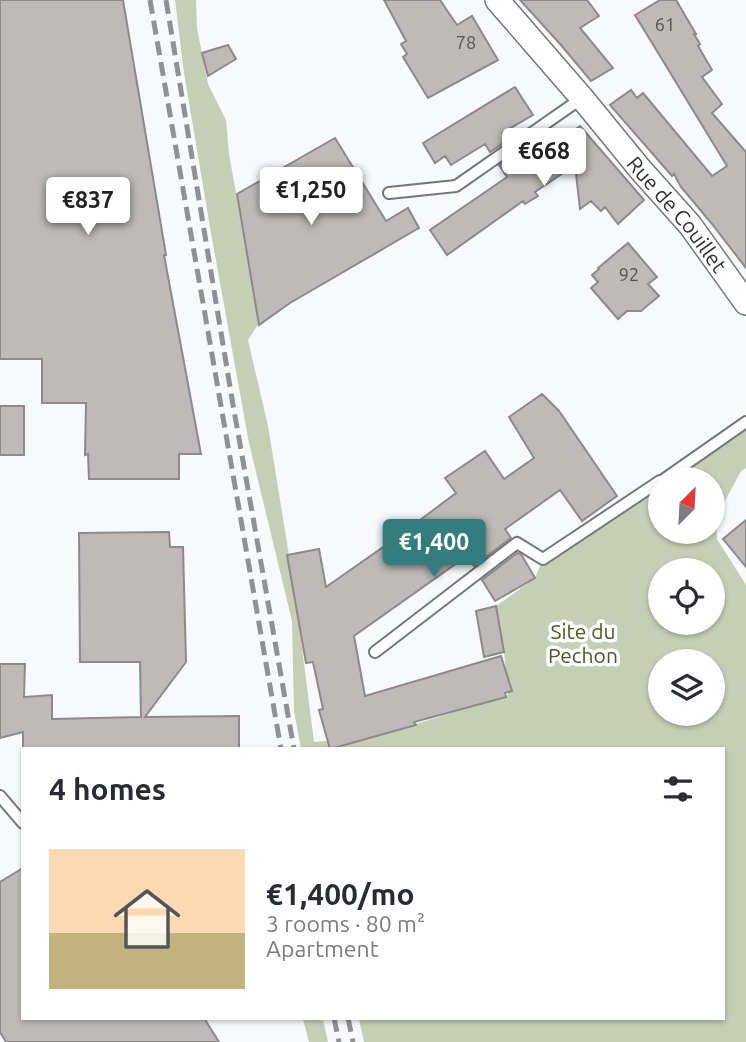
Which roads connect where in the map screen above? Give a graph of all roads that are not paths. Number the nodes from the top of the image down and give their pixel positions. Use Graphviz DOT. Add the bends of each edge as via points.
graph roads {
  1 [pos="497,0"];
  2 [pos="582,99"];
  3 [pos="389,193"];
  4 [pos="746,303"];
  5 [pos="746,422"];
  6 [pos="680,467"];
  7 [pos="648,489"];
  8 [pos="375,652"];
  9 [pos="0,796"];
  10 [pos="21,821"];
  1 -- 2 [label="street, Rue de Couillet"];
  2 -- 3 [label="lane" via="456,186"];
  2 -- 4 [label="street, Rue de Couillet" via="690,225"];
  5 -- 6 [label="lane"];
  7 -- 8 [label="lane" via="543,559 517,543"];
  9 -- 10 [label="lane"];
}
